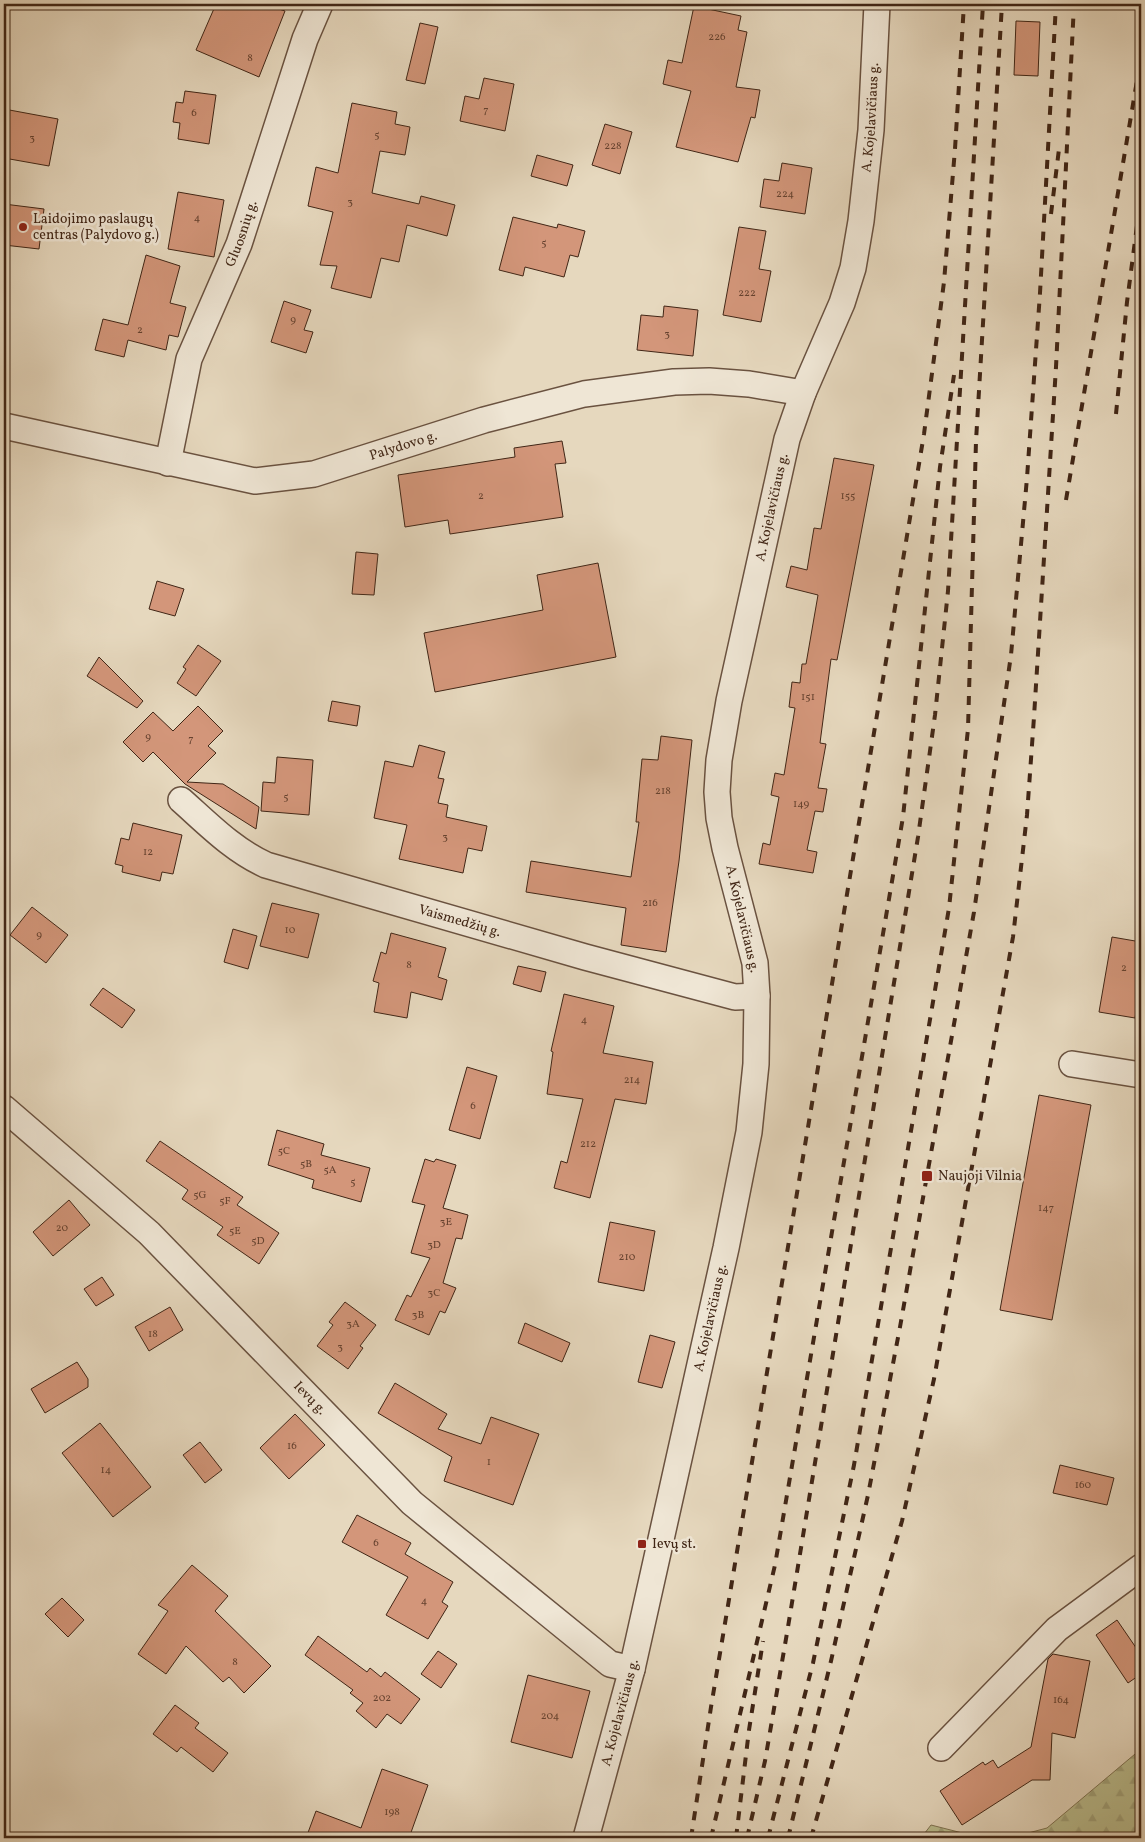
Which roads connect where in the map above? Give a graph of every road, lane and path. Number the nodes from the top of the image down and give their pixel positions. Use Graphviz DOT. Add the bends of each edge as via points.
graph roads {
  1 [pos="320,4"];
  2 [pos="877,4"];
  3 [pos="803,393"];
  4 [pos="4,426"];
  5 [pos="168,463"];
  6 [pos="182,800"];
  7 [pos="757,996"];
  8 [pos="1072,1064"];
  9 [pos="1141,1074"];
  10 [pos="4,1108"];
  11 [pos="1141,1567"];
  12 [pos="632,1669"];
  13 [pos="941,1748"];
  14 [pos="586,1838"];
  1 -- 5 [label="street, Gluosnių g." via="305,40 239,244 189,359"];
  2 -- 3 [label="street, A. Kojelavičiaus g." via="871,130 853,268 842,303"];
  3 -- 5 [label="street, Palydovo g." via="709,381 674,382 584,394 484,420 314,474 255,481"];
  3 -- 7 [label="street, A. Kojelavičiaus g." via="787,439 729,701 718,776 720,818 755,963"];
  4 -- 5 [label="street, Palydovo g."];
  6 -- 7 [label="street, Vaismedžių g." via="235,847 266,864 585,958 735,997"];
  7 -- 12 [label="street, A. Kojelavičiaus g." via="756,1064 749,1132"];
  8 -- 9 [label="street"];
  10 -- 12 [label="street, Ievų g." via="149,1233 412,1504 610,1664"];
  11 -- 13 [label="street" via="1057,1629"];
  12 -- 14 [label="street, A. Kojelavičiaus g."];
}
